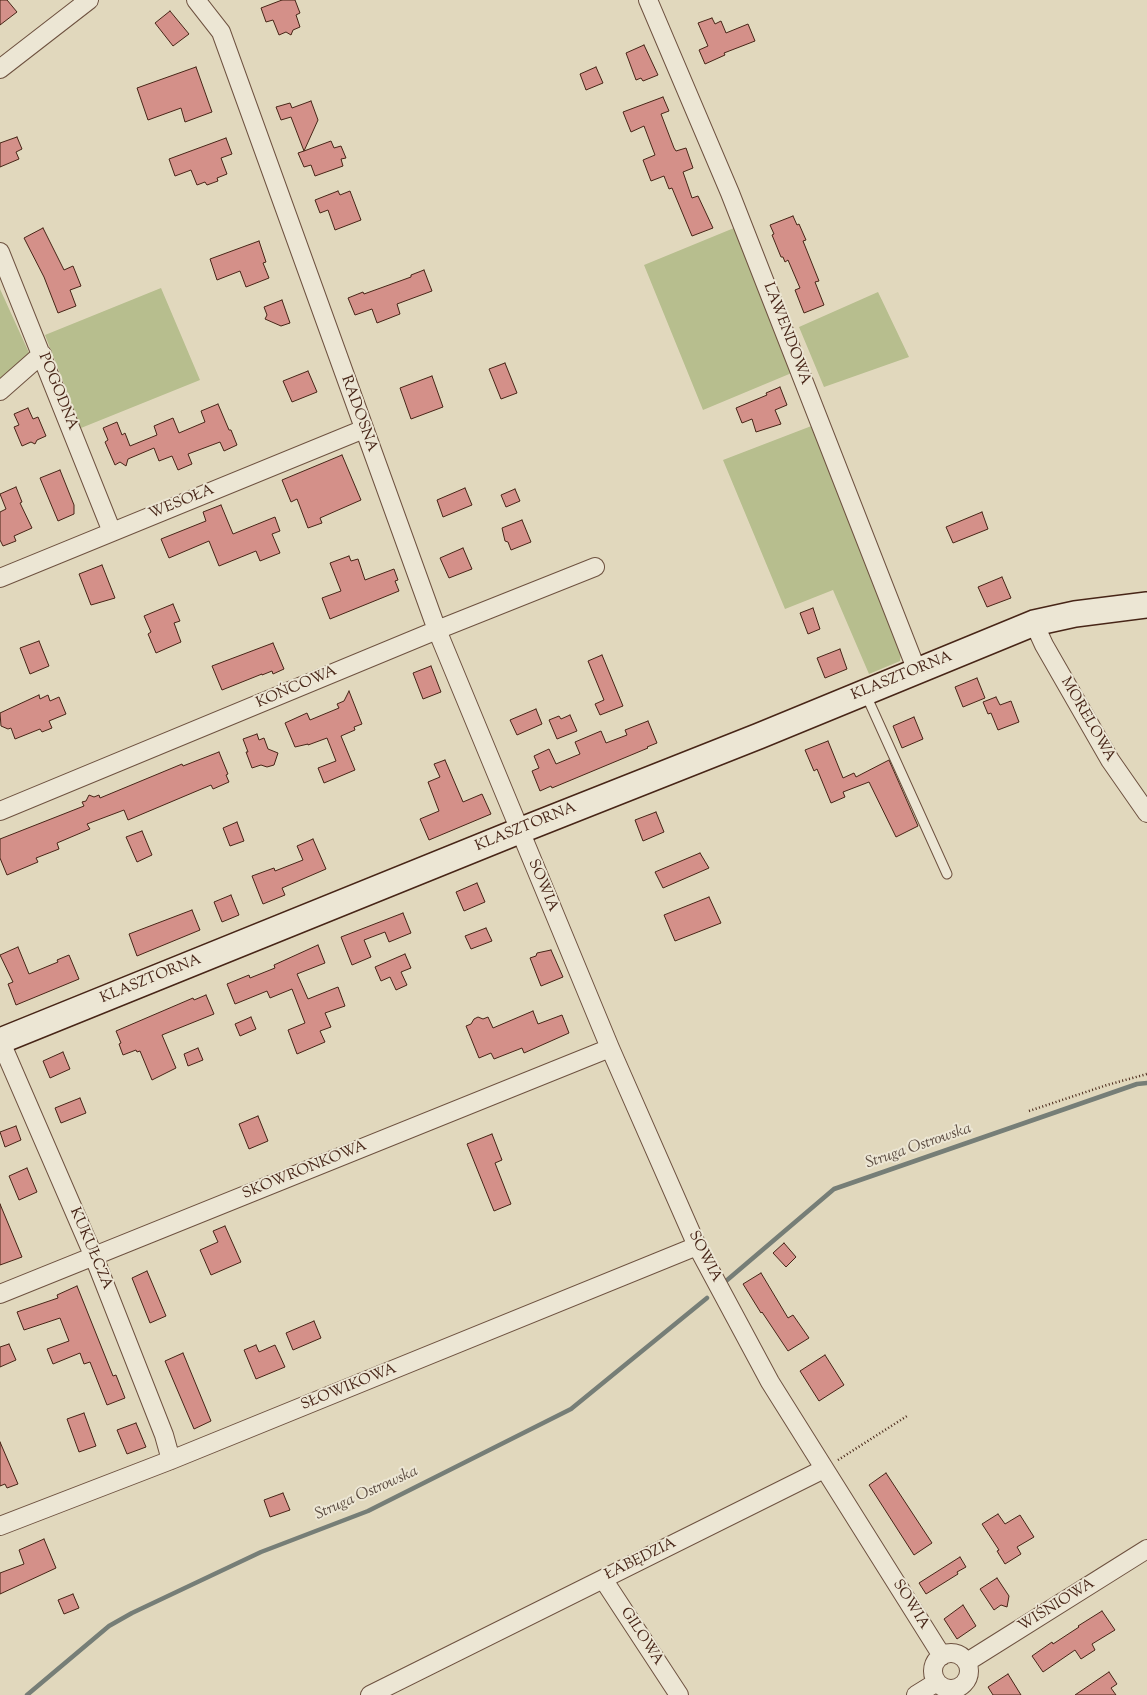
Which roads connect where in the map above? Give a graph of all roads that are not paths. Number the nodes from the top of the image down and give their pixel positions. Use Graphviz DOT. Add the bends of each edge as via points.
graph roads {
  1 [pos="89,0"];
  2 [pos="196,0"];
  3 [pos="648,0"];
  4 [pos="0,70"];
  5 [pos="0,252"];
  6 [pos="42,354"];
  7 [pos="0,391"];
  8 [pos="364,429"];
  9 [pos="112,532"];
  10 [pos="595,567"];
  11 [pos="0,578"];
  12 [pos="1147,605"];
  13 [pos="1044,620"];
  14 [pos="437,630"];
  15 [pos="917,671"];
  16 [pos="865,692"];
  17 [pos="0,811"];
  18 [pos="1147,814"];
  19 [pos="519,831"];
  20 [pos="947,874"];
  21 [pos="0,1041"];
  22 [pos="610,1048"];
  23 [pos="697,1246"];
  24 [pos="94,1256"];
  25 [pos="0,1294"];
  26 [pos="170,1460"];
  27 [pos="824,1469"];
  28 [pos="0,1526"];
  29 [pos="1147,1549"];
  30 [pos="603,1579"];
  31 [pos="942,1656"];
  32 [pos="967,1662"];
  33 [pos="937,1682"];
  34 [pos="963,1691"];
  35 [pos="370,1695"];
  36 [pos="679,1695"];
  37 [pos="916,1695"];
  1 -- 4 [label="street"];
  2 -- 8 [label="street, RADOSNA" via="220,32"];
  3 -- 15 [label="street, LAWENDOWA" via="730,193"];
  5 -- 6 [label="street, POGODNA"];
  6 -- 7 [label="street"];
  6 -- 9 [label="street, POGODNA"];
  8 -- 9 [label="street, WESOŁA"];
  8 -- 14 [label="street, RADOSNA"];
  9 -- 11 [label="street, WESOŁA"];
  10 -- 14 [label="street, KOŃCOWA"];
  12 -- 13 [label="street, KLASZTORNA"];
  13 -- 15 [label="street, KLASZTORNA"];
  13 -- 18 [label="street, MORELOWA" via="1044,645 1110,760"];
  14 -- 17 [label="street, KOŃCOWA"];
  14 -- 19 [label="street, RADOSNA"];
  15 -- 16 [label="street, KLASZTORNA"];
  16 -- 19 [label="street, KLASZTORNA"];
  16 -- 20 [label="lane"];
  19 -- 21 [label="street, KLASZTORNA"];
  19 -- 22 [label="street, SOWIA"];
  21 -- 24 [label="street, KUKUŁCZA"];
  22 -- 23 [label="street, SOWIA"];
  22 -- 24 [label="street, SKOWRONKOWA"];
  23 -- 26 [label="street, SŁOWIKOWA"];
  23 -- 27 [label="street, SOWIA" via="770,1382"];
  24 -- 25 [label="street, SKOWRONKOWA"];
  24 -- 26 [label="street, KUKUŁCZA" via="164,1435"];
  26 -- 28 [label="street, SŁOWIKOWA"];
  27 -- 30 [label="street, ŁABĘDZIA"];
  27 -- 31 [label="street, SOWIA"];
  29 -- 32 [label="street, WIŚNIOWA"];
  30 -- 35 [label="street, ŁABĘDZIA"];
  30 -- 36 [label="street, GILOWA"];
  31 -- 32 [label="street" via="958,1655"];
  31 -- 33 [label="street" via="934,1671"];
  32 -- 34 [label="street" via="968,1678"];
  33 -- 34 [label="street"];
  33 -- 37 [label="street"];
}
